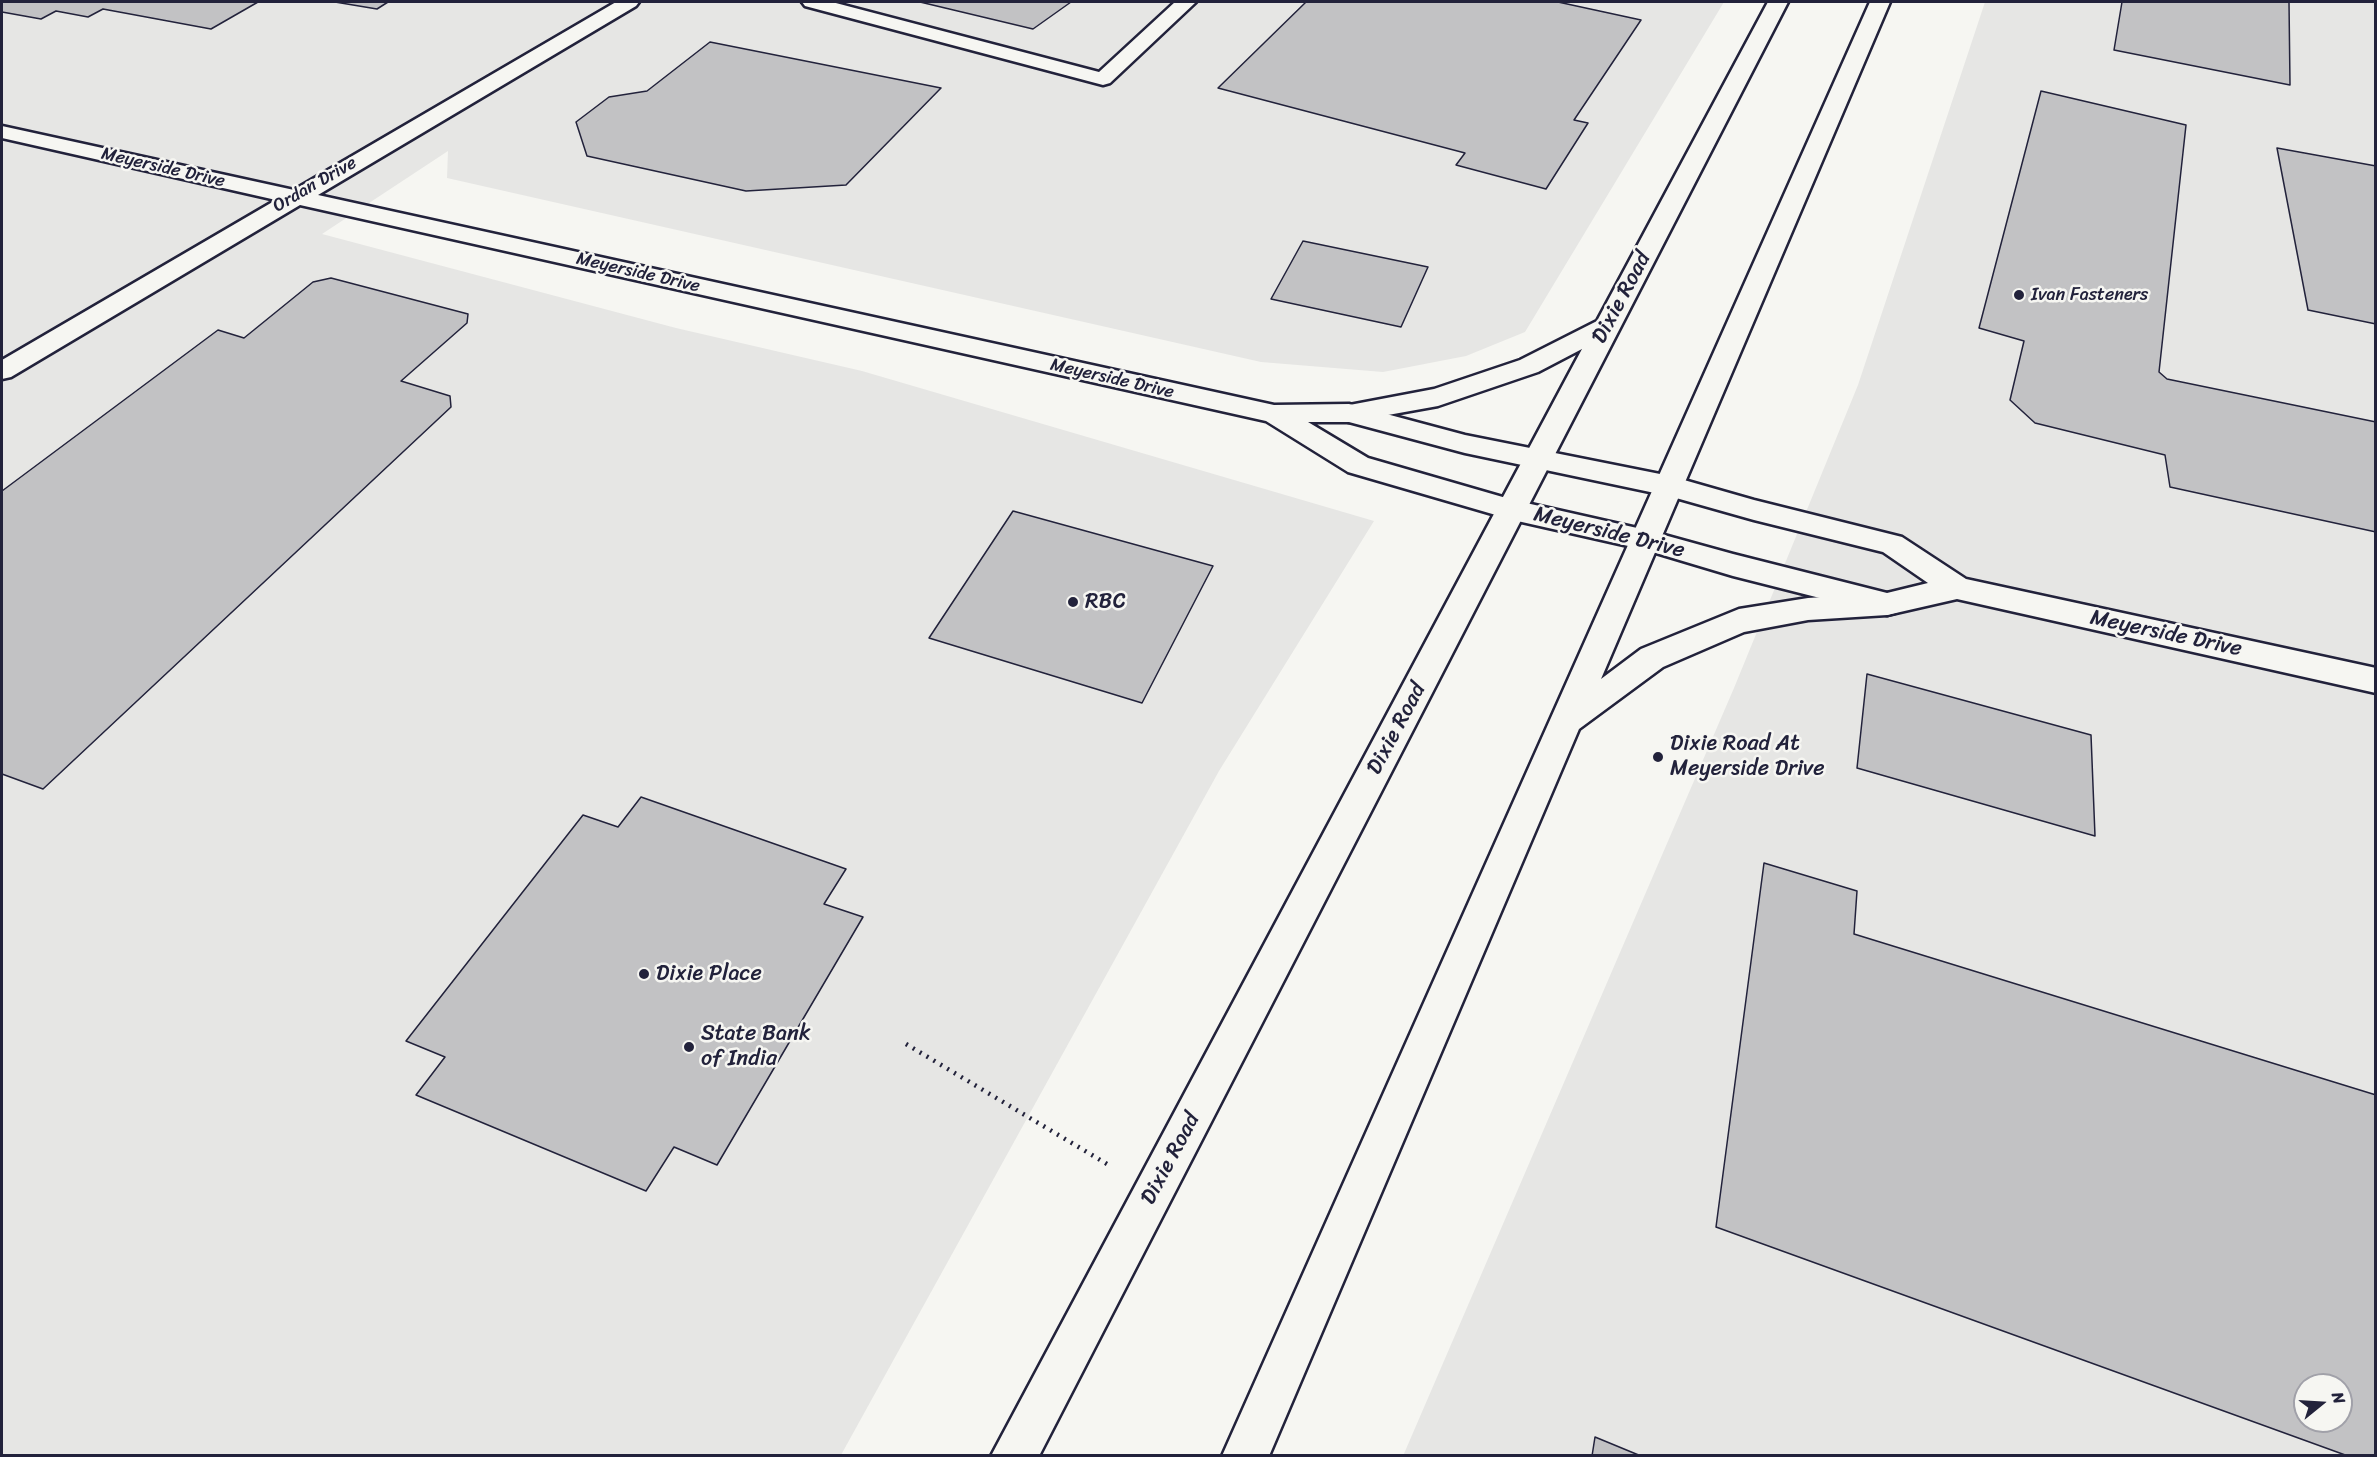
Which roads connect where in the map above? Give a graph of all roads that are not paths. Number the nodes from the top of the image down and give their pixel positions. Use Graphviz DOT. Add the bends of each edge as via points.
graph roads {
  1 [pos="629,2"];
  2 [pos="812,2"];
  3 [pos="1186,2"];
  4 [pos="1778,2"];
  5 [pos="1880,2"];
  6 [pos="2,132"];
  7 [pos="294,197"];
  8 [pos="1607,326"];
  9 [pos="2,370"];
  10 [pos="1349,413"];
  11 [pos="1274,414"];
  12 [pos="1537,461"];
  13 [pos="1670,486"];
  14 [pos="1513,510"];
  15 [pos="1646,540"];
  16 [pos="1957,588"];
  17 [pos="1887,604"];
  18 [pos="2376,681"];
  19 [pos="1566,721"];
  20 [pos="1014,1455"];
  21 [pos="1245,1455"];
  1 -- 7 [label="main road, Ordan Drive"];
  2 -- 3 [label="main road" via="1102,79"];
  4 -- 8 [label="main road, Dixie Road"];
  5 -- 13 [label="main road"];
  6 -- 7 [label="main road, Meyerside Drive"];
  7 -- 9 [label="main road, Ordan Drive"];
  7 -- 11 [label="main road, Meyerside Drive"];
  8 -- 10 [label="main road" via="1529,366 1438,397"];
  8 -- 12 [label="main road, Dixie Road"];
  10 -- 11 [label="main road, Meyerside Drive"];
  10 -- 12 [label="main road, Meyerside Drive"];
  11 -- 14 [label="main road, Meyerside Drive" via="1358,465"];
  12 -- 13 [label="main road, Meyerside Drive"];
  12 -- 14 [label="main road, Dixie Road"];
  13 -- 15 [label="main road"];
  13 -- 16 [label="main road, Meyerside Drive" via="1892,544"];
  14 -- 15 [label="main road, Meyerside Drive"];
  14 -- 20 [label="main road, Dixie Road"];
  15 -- 17 [label="main road, Meyerside Drive"];
  15 -- 19 [label="main road"];
  16 -- 17 [label="main road, Meyerside Drive"];
  16 -- 18 [label="main road, Meyerside Drive"];
  17 -- 19 [label="main road" via="1808,609 1739,621 1652,658"];
  19 -- 21 [label="main road"];
}
